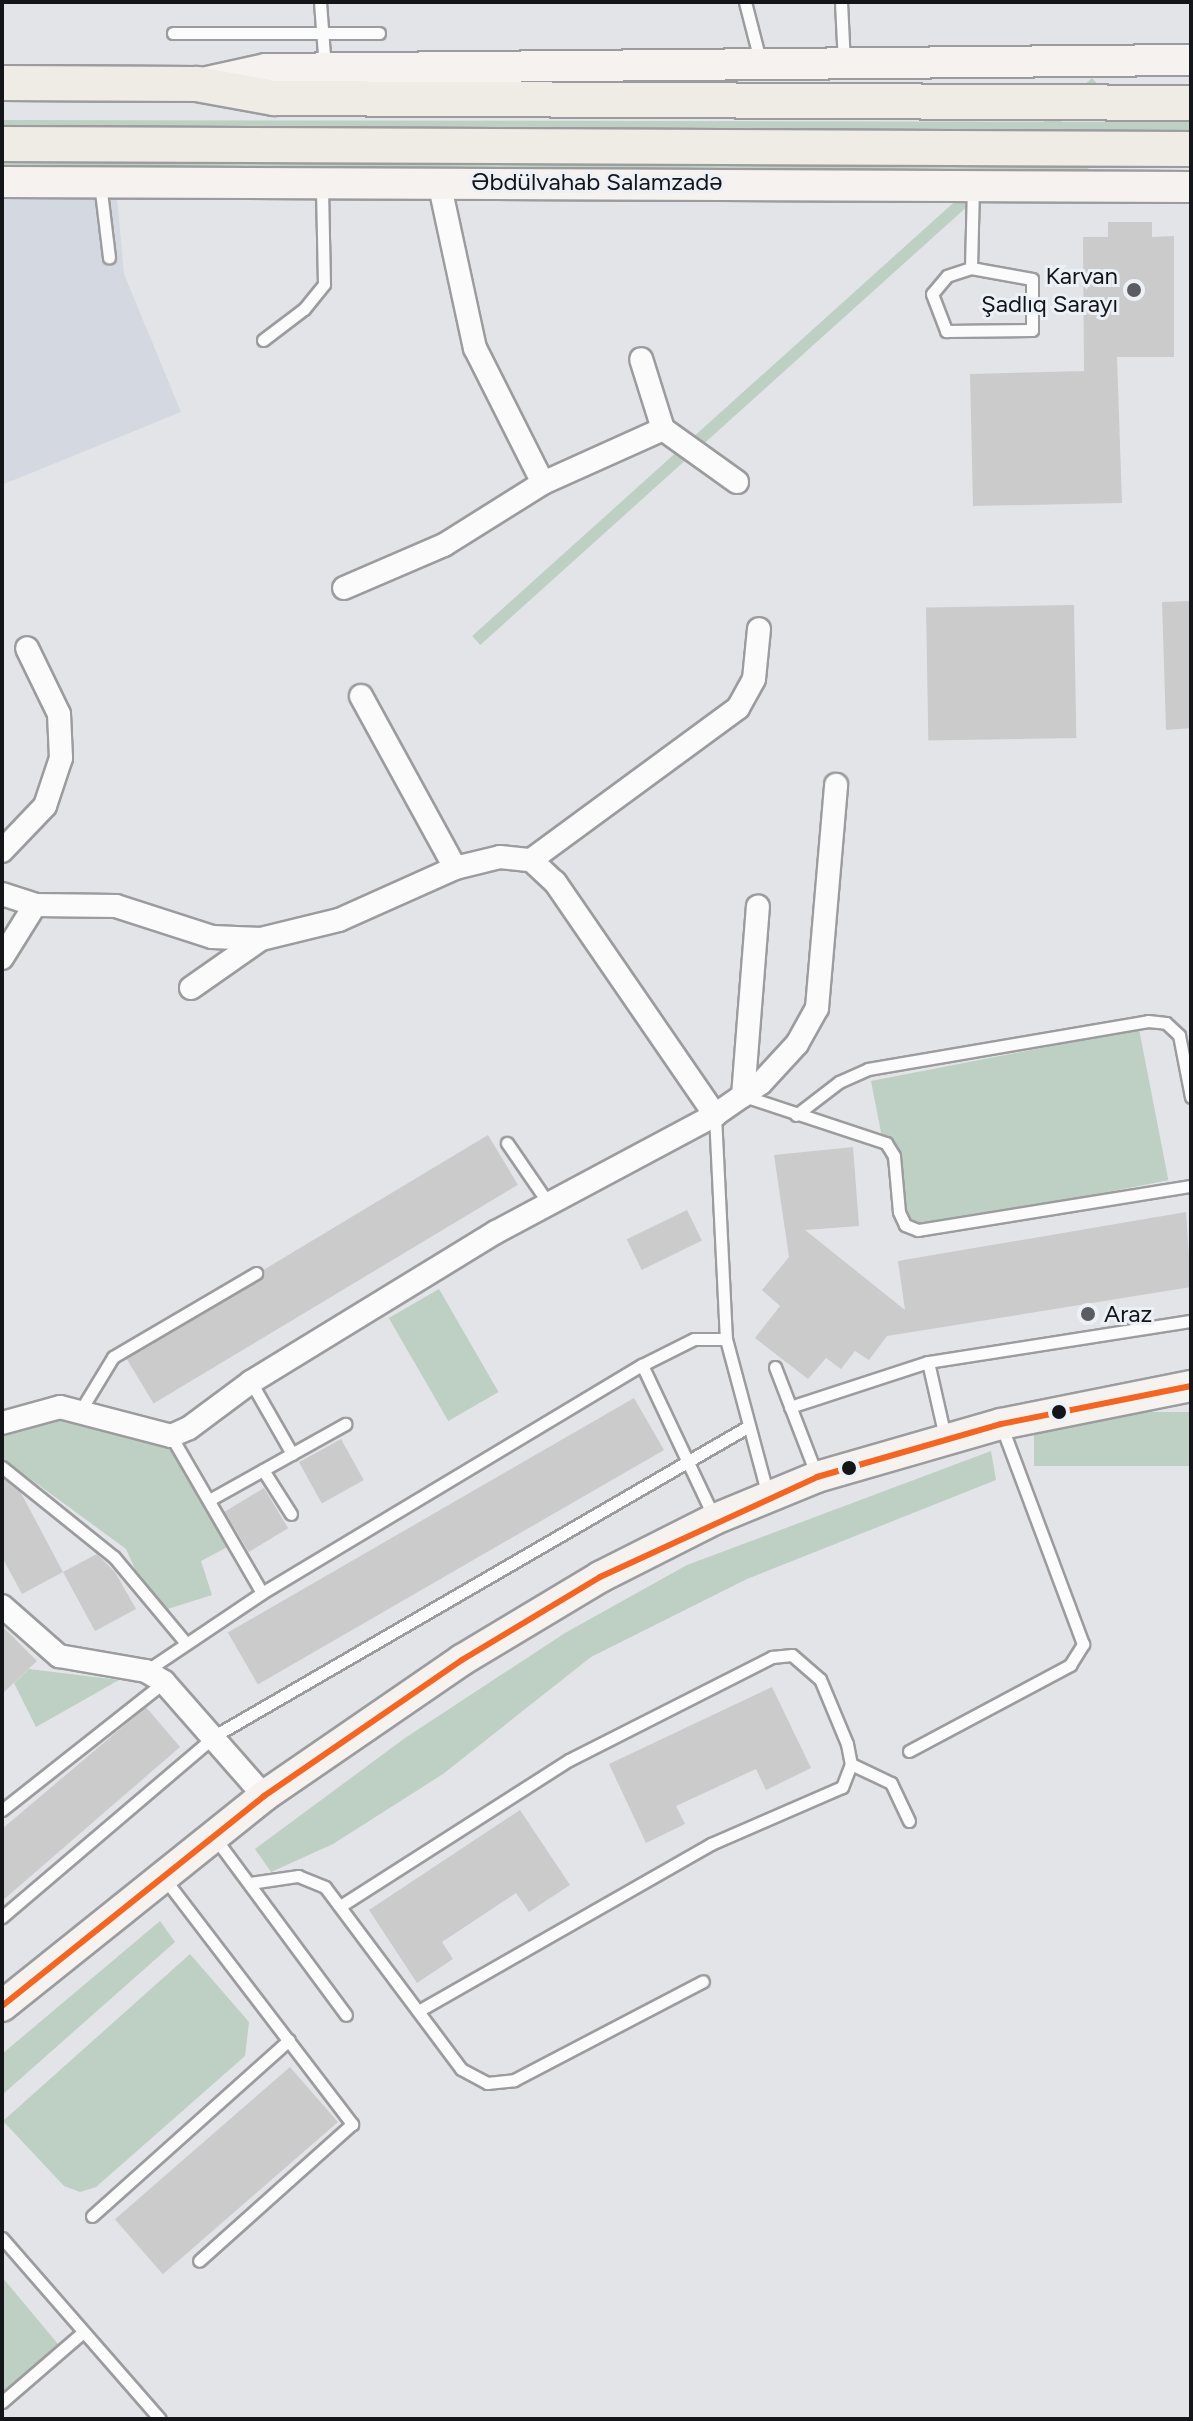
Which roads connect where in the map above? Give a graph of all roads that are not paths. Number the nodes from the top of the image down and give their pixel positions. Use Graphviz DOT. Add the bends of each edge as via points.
graph roads {
  1 [pos="320,2"];
  2 [pos="745,2"];
  3 [pos="841,2"];
  4 [pos="324,32"];
  5 [pos="173,33"];
  6 [pos="379,33"];
  7 [pos="1191,60"];
  8 [pos="760,61"];
  9 [pos="844,64"];
  10 [pos="325,69"];
  11 [pos="2,83"];
  12 [pos="197,84"];
  13 [pos="1191,103"];
  14 [pos="2,144"];
  15 [pos="1191,149"];
  16 [pos="321,181"];
  17 [pos="2,182"];
  18 [pos="100,182"];
  19 [pos="439,182"];
  20 [pos="973,184"];
  21 [pos="1191,187"];
  22 [pos="109,257"];
  23 [pos="971,268"];
  24 [pos="263,340"];
  25 [pos="641,359"];
  26 [pos="663,429"];
  27 [pos="737,482"];
  28 [pos="543,483"];
  29 [pos="344,588"];
  30 [pos="759,629"];
  31 [pos="27,648"];
  32 [pos="361,696"];
  33 [pos="836,785"];
  34 [pos="2,851"];
  35 [pos="531,860"];
  36 [pos="455,868"];
  37 [pos="2,894"];
  38 [pos="35,905"];
  39 [pos="758,907"];
  40 [pos="261,939"];
  41 [pos="2,958"];
  42 [pos="191,988"];
  43 [pos="1190,1081"];
  44 [pos="743,1096"];
  45 [pos="1191,1097"];
  46 [pos="715,1115"];
  47 [pos="796,1115"];
  48 [pos="507,1143"];
  49 [pos="1191,1186"];
  50 [pos="549,1204"];
  51 [pos="256,1273"];
  52 [pos="1191,1321"];
  53 [pos="726,1339"];
  54 [pos="928,1362"];
  55 [pos="642,1365"];
  56 [pos="775,1367"];
  57 [pos="251,1382"];
  58 [pos="1191,1386"];
  59 [pos="790,1407"];
  60 [pos="82,1408"];
  61 [pos="2,1423"];
  62 [pos="345,1424"];
  63 [pos="1001,1424"];
  64 [pos="749,1426"];
  65 [pos="171,1436"];
  66 [pos="945,1438"];
  67 [pos="292,1454"];
  68 [pos="687,1461"];
  69 [pos="2,1467"];
  70 [pos="263,1470"];
  71 [pos="817,1477"];
  72 [pos="768,1497"];
  73 [pos="211,1499"];
  74 [pos="291,1514"];
  75 [pos="715,1519"];
  76 [pos="262,1593"];
  77 [pos="2,1606"];
  78 [pos="185,1642"];
  79 [pos="155,1676"];
  80 [pos="216,1735"];
  81 [pos="909,1751"];
  82 [pos="851,1764"];
  83 [pos="264,1796"];
  84 [pos="4,1804"];
  85 [pos="909,1821"];
  86 [pos="212,1835"];
  87 [pos="161,1875"];
  88 [pos="250,1883"];
  89 [pos="342,1905"];
  90 [pos="2,1917"];
  91 [pos="703,1981"];
  92 [pos="2,2006"];
  93 [pos="420,2010"];
  94 [pos="346,2015"];
  95 [pos="289,2040"];
  96 [pos="92,2216"];
  97 [pos="2,2238"];
  98 [pos="199,2261"];
  99 [pos="83,2332"];
  100 [pos="2,2402"];
  101 [pos="160,2419"];
  1 -- 4 [label="lane"];
  2 -- 8 [label="lane"];
  3 -- 9 [label="lane"];
  4 -- 5 [label="lane"];
  4 -- 6 [label="lane"];
  4 -- 10 [label="lane"];
  7 -- 9 [label="main road"];
  8 -- 9 [label="main road"];
  8 -- 10 [label="main road"];
  10 -- 12 [label="main road" via="266,69"];
  11 -- 12 [label="main road"];
  12 -- 13 [label="main road" via="274,98"];
  14 -- 15 [label="main road, Əbdülvahab Salamzadə"];
  16 -- 18 [label="main road, Əbdülvahab Salamzadə"];
  16 -- 19 [label="main road, Əbdülvahab Salamzadə"];
  16 -- 24 [label="lane" via="324,284 304,309"];
  17 -- 18 [label="main road, Əbdülvahab Salamzadə"];
  18 -- 22 [label="lane"];
  19 -- 20 [label="main road, Əbdülvahab Salamzadə"];
  19 -- 28 [label="street" via="475,348"];
  20 -- 21 [label="main road, Əbdülvahab Salamzadə"];
  20 -- 23 [label="lane"];
  23 -- 23 [label="lane" via="1032,279 1032,330 946,331 932,294 947,276"];
  25 -- 26 [label="street"];
  26 -- 27 [label="street"];
  26 -- 28 [label="street"];
  28 -- 29 [label="street" via="444,545"];
  30 -- 35 [label="street" via="754,679 738,708"];
  31 -- 34 [label="street" via="59,714 61,758 45,806"];
  32 -- 36 [label="street"];
  33 -- 44 [label="street" via="817,1008 797,1044"];
  35 -- 36 [label="street" via="500,857"];
  35 -- 46 [label="street" via="555,882"];
  36 -- 40 [label="street" via="339,920"];
  37 -- 38 [label="street"];
  38 -- 40 [label="street" via="116,906 212,937"];
  38 -- 41 [label="street"];
  39 -- 44 [label="street"];
  40 -- 42 [label="street"];
  43 -- 45 [label="lane"];
  43 -- 47 [label="lane" via="1179,1035 1166,1023 1148,1021 868,1069 839,1082"];
  44 -- 46 [label="street"];
  44 -- 47 [label="lane"];
  46 -- 50 [label="street"];
  46 -- 53 [label="lane"];
  47 -- 49 [label="lane" via="886,1143 894,1156 899,1212 905,1225 918,1230"];
  48 -- 50 [label="lane"];
  50 -- 57 [label="street"];
  51 -- 60 [label="lane" via="113,1357"];
  52 -- 54 [label="lane"];
  53 -- 55 [label="lane" via="694,1339"];
  53 -- 64 [label="lane"];
  54 -- 59 [label="lane"];
  54 -- 66 [label="lane"];
  55 -- 68 [label="lane"];
  55 -- 76 [label="lane"];
  56 -- 59 [label="lane"];
  57 -- 65 [label="street"];
  57 -- 67 [label="lane"];
  58 -- 63 [label="main road"];
  59 -- 71 [label="lane"];
  60 -- 61 [label="street" via="60,1407"];
  60 -- 65 [label="street"];
  62 -- 67 [label="lane"];
  63 -- 66 [label="main road"];
  63 -- 81 [label="lane" via="1083,1644 1070,1665"];
  64 -- 68 [label="lane"];
  64 -- 72 [label="lane"];
  65 -- 73 [label="lane"];
  66 -- 71 [label="main road"];
  67 -- 70 [label="lane"];
  68 -- 75 [label="lane"];
  68 -- 80 [label="lane"];
  69 -- 78 [label="lane" via="114,1557"];
  70 -- 73 [label="lane"];
  70 -- 74 [label="lane"];
  71 -- 72 [label="main road"];
  72 -- 75 [label="main road"];
  73 -- 76 [label="lane"];
  75 -- 83 [label="main road" via="526,1620"];
  76 -- 78 [label="lane"];
  77 -- 79 [label="street" via="59,1656"];
  78 -- 79 [label="lane"];
  79 -- 80 [label="street"];
  79 -- 84 [label="lane"];
  80 -- 83 [label="street"];
  80 -- 90 [label="lane"];
  82 -- 85 [label="lane" via="891,1783"];
  82 -- 89 [label="lane" via="820,1679 792,1655 772,1657 569,1760"];
  82 -- 93 [label="lane" via="842,1787 711,1844"];
  83 -- 86 [label="main road"];
  86 -- 87 [label="main road"];
  86 -- 88 [label="lane"];
  87 -- 92 [label="main road"];
  87 -- 95 [label="lane"];
  88 -- 89 [label="lane" via="313,1879"];
  88 -- 94 [label="lane"];
  89 -- 93 [label="lane"];
  91 -- 93 [label="lane" via="514,2080 487,2083 461,2069"];
  95 -- 96 [label="lane"];
  95 -- 98 [label="lane" via="352,2124 351,2131"];
  97 -- 99 [label="lane"];
  99 -- 100 [label="lane"];
  99 -- 101 [label="lane"];
}
